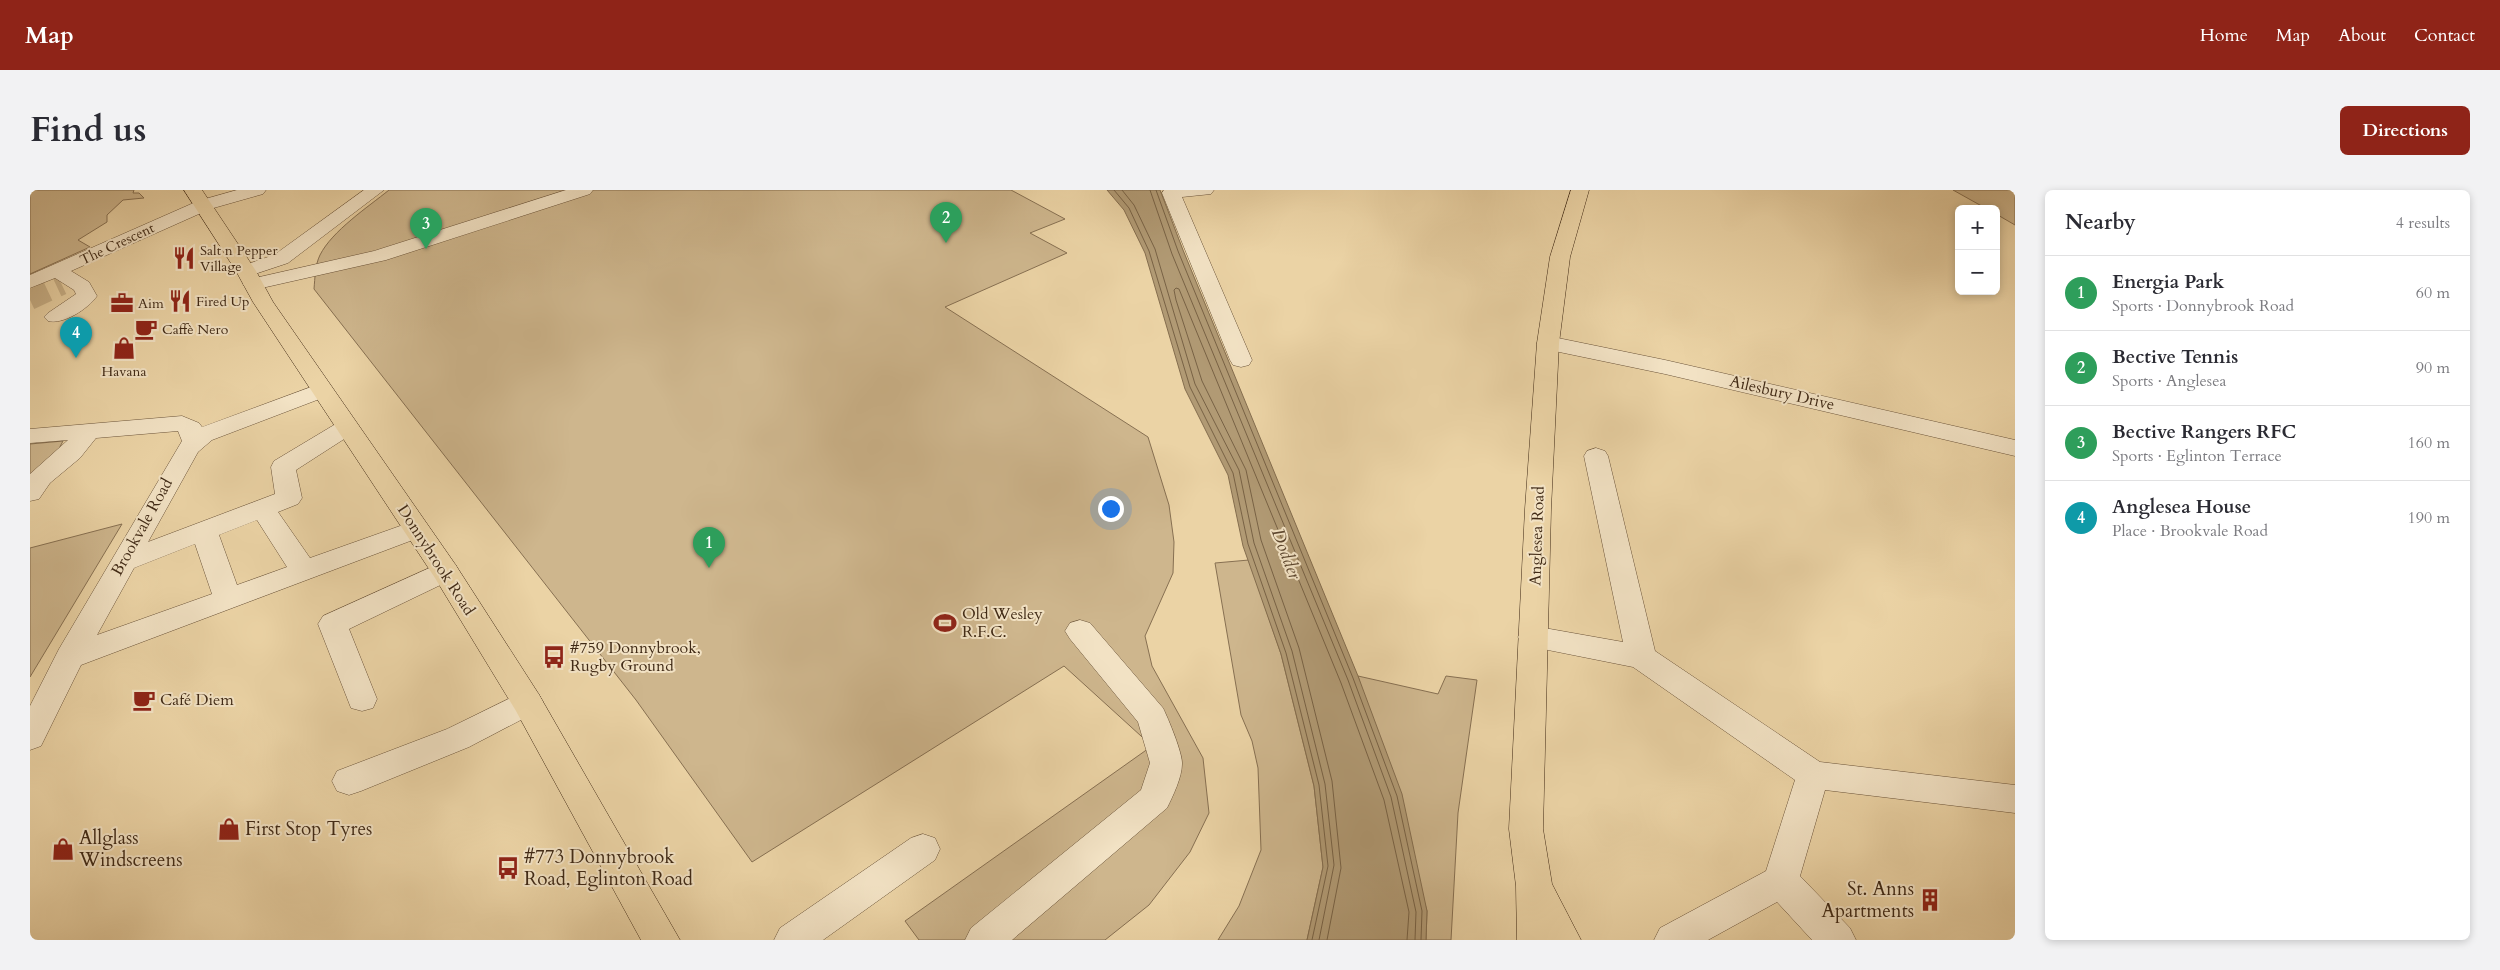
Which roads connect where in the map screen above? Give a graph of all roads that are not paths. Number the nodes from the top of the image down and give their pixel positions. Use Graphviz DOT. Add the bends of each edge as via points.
graph roads {
  1 [pos="257,190"];
  2 [pos="375,190"];
  3 [pos="584,190"];
  4 [pos="1205,190"];
  5 [pos="1580,190"];
  6 [pos="198,198"];
  7 [pos="250,277"];
  8 [pos="64,279"];
  9 [pos="30,282"];
  10 [pos="55,317"];
  11 [pos="1548,343"];
  12 [pos="1241,360"];
  13 [pos="322,390"];
  14 [pos="347,427"];
  15 [pos="89,430"];
  16 [pos="30,436"];
  17 [pos="204,436"];
  18 [pos="2015,448"];
  19 [pos="1596,456"];
  20 [pos="30,493"];
  21 [pos="262,508"];
  22 [pos="416,529"];
  23 [pos="204,530"];
  24 [pos="123,562"];
  25 [pos="304,571"];
  26 [pos="445,571"];
  27 [pos="228,599"];
  28 [pos="1080,631"];
  29 [pos="1533,637"];
  30 [pos="70,657"];
  31 [pos="1642,657"];
  32 [pos="362,699"];
  33 [pos="528,702"];
  34 [pos="30,738"];
  35 [pos="1812,775"];
  36 [pos="349,781"];
  37 [pos="2015,800"];
  38 [pos="923,849"];
  39 [pos="1781,881"];
  40 [pos="1534,886"];
  41 [pos="661,940"];
  42 [pos="793,940"];
  43 [pos="984,940"];
  44 [pos="1536,940"];
  45 [pos="1562,940"];
  46 [pos="1673,940"];
  47 [pos="1837,940"];
  1 -- 6 [label="street, The Crescent"];
  2 -- 7 [label="street" via="281,259"];
  3 -- 7 [label="street" via="379,256"];
  4 -- 12 [label="street" via="1171,194"];
  5 -- 11 [label="main road, Anglesea Road" via="1560,257"];
  6 -- 7 [label="main road, Donnybrook Road"];
  6 -- 8 [label="street, The Crescent"];
  7 -- 13 [label="main road, Donnybrook Road"];
  8 -- 9 [label="street, The Crescent"];
  8 -- 10 [label="street" via="82,286 86,296"];
  11 -- 18 [label="street, Ailesbury Drive"];
  11 -- 29 [label="main road, Anglesea Road"];
  13 -- 14 [label="main road, Donnybrook Road"];
  13 -- 17 [label="street"];
  14 -- 21 [label="street" via="283,467 289,498"];
  14 -- 22 [label="main road, Donnybrook Road"];
  15 -- 16 [label="street"];
  15 -- 17 [label="street" via="182,422"];
  15 -- 20 [label="street" via="71,453 41,477"];
  17 -- 24 [label="street, Brookvale Road" via="188,448"];
  19 -- 31 [label="street"];
  21 -- 23 [label="street"];
  21 -- 25 [label="street"];
  22 -- 25 [label="street"];
  22 -- 26 [label="main road, Donnybrook Road"];
  23 -- 24 [label="street"];
  23 -- 27 [label="street"];
  24 -- 30 [label="street, Brookvale Road"];
  25 -- 27 [label="street"];
  26 -- 32 [label="street" via="333,624"];
  26 -- 33 [label="main road, Donnybrook Road"];
  27 -- 30 [label="street"];
  28 -- 43 [label="street" via="1152,717 1166,763 1158,790 1155,798"];
  29 -- 31 [label="street"];
  29 -- 40 [label="main road, Anglesea Road" via="1526,829"];
  30 -- 34 [label="street, Brookvale Road"];
  31 -- 35 [label="street"];
  33 -- 36 [label="street" via="458,738"];
  33 -- 41 [label="main road, Donnybrook Road"];
  35 -- 37 [label="street"];
  35 -- 39 [label="street"];
  38 -- 42 [label="street"];
  39 -- 46 [label="street"];
  39 -- 47 [label="street"];
  40 -- 44 [label="main road, Anglesea Road"];
  40 -- 45 [label="main road, Anglesea Road"];
}
